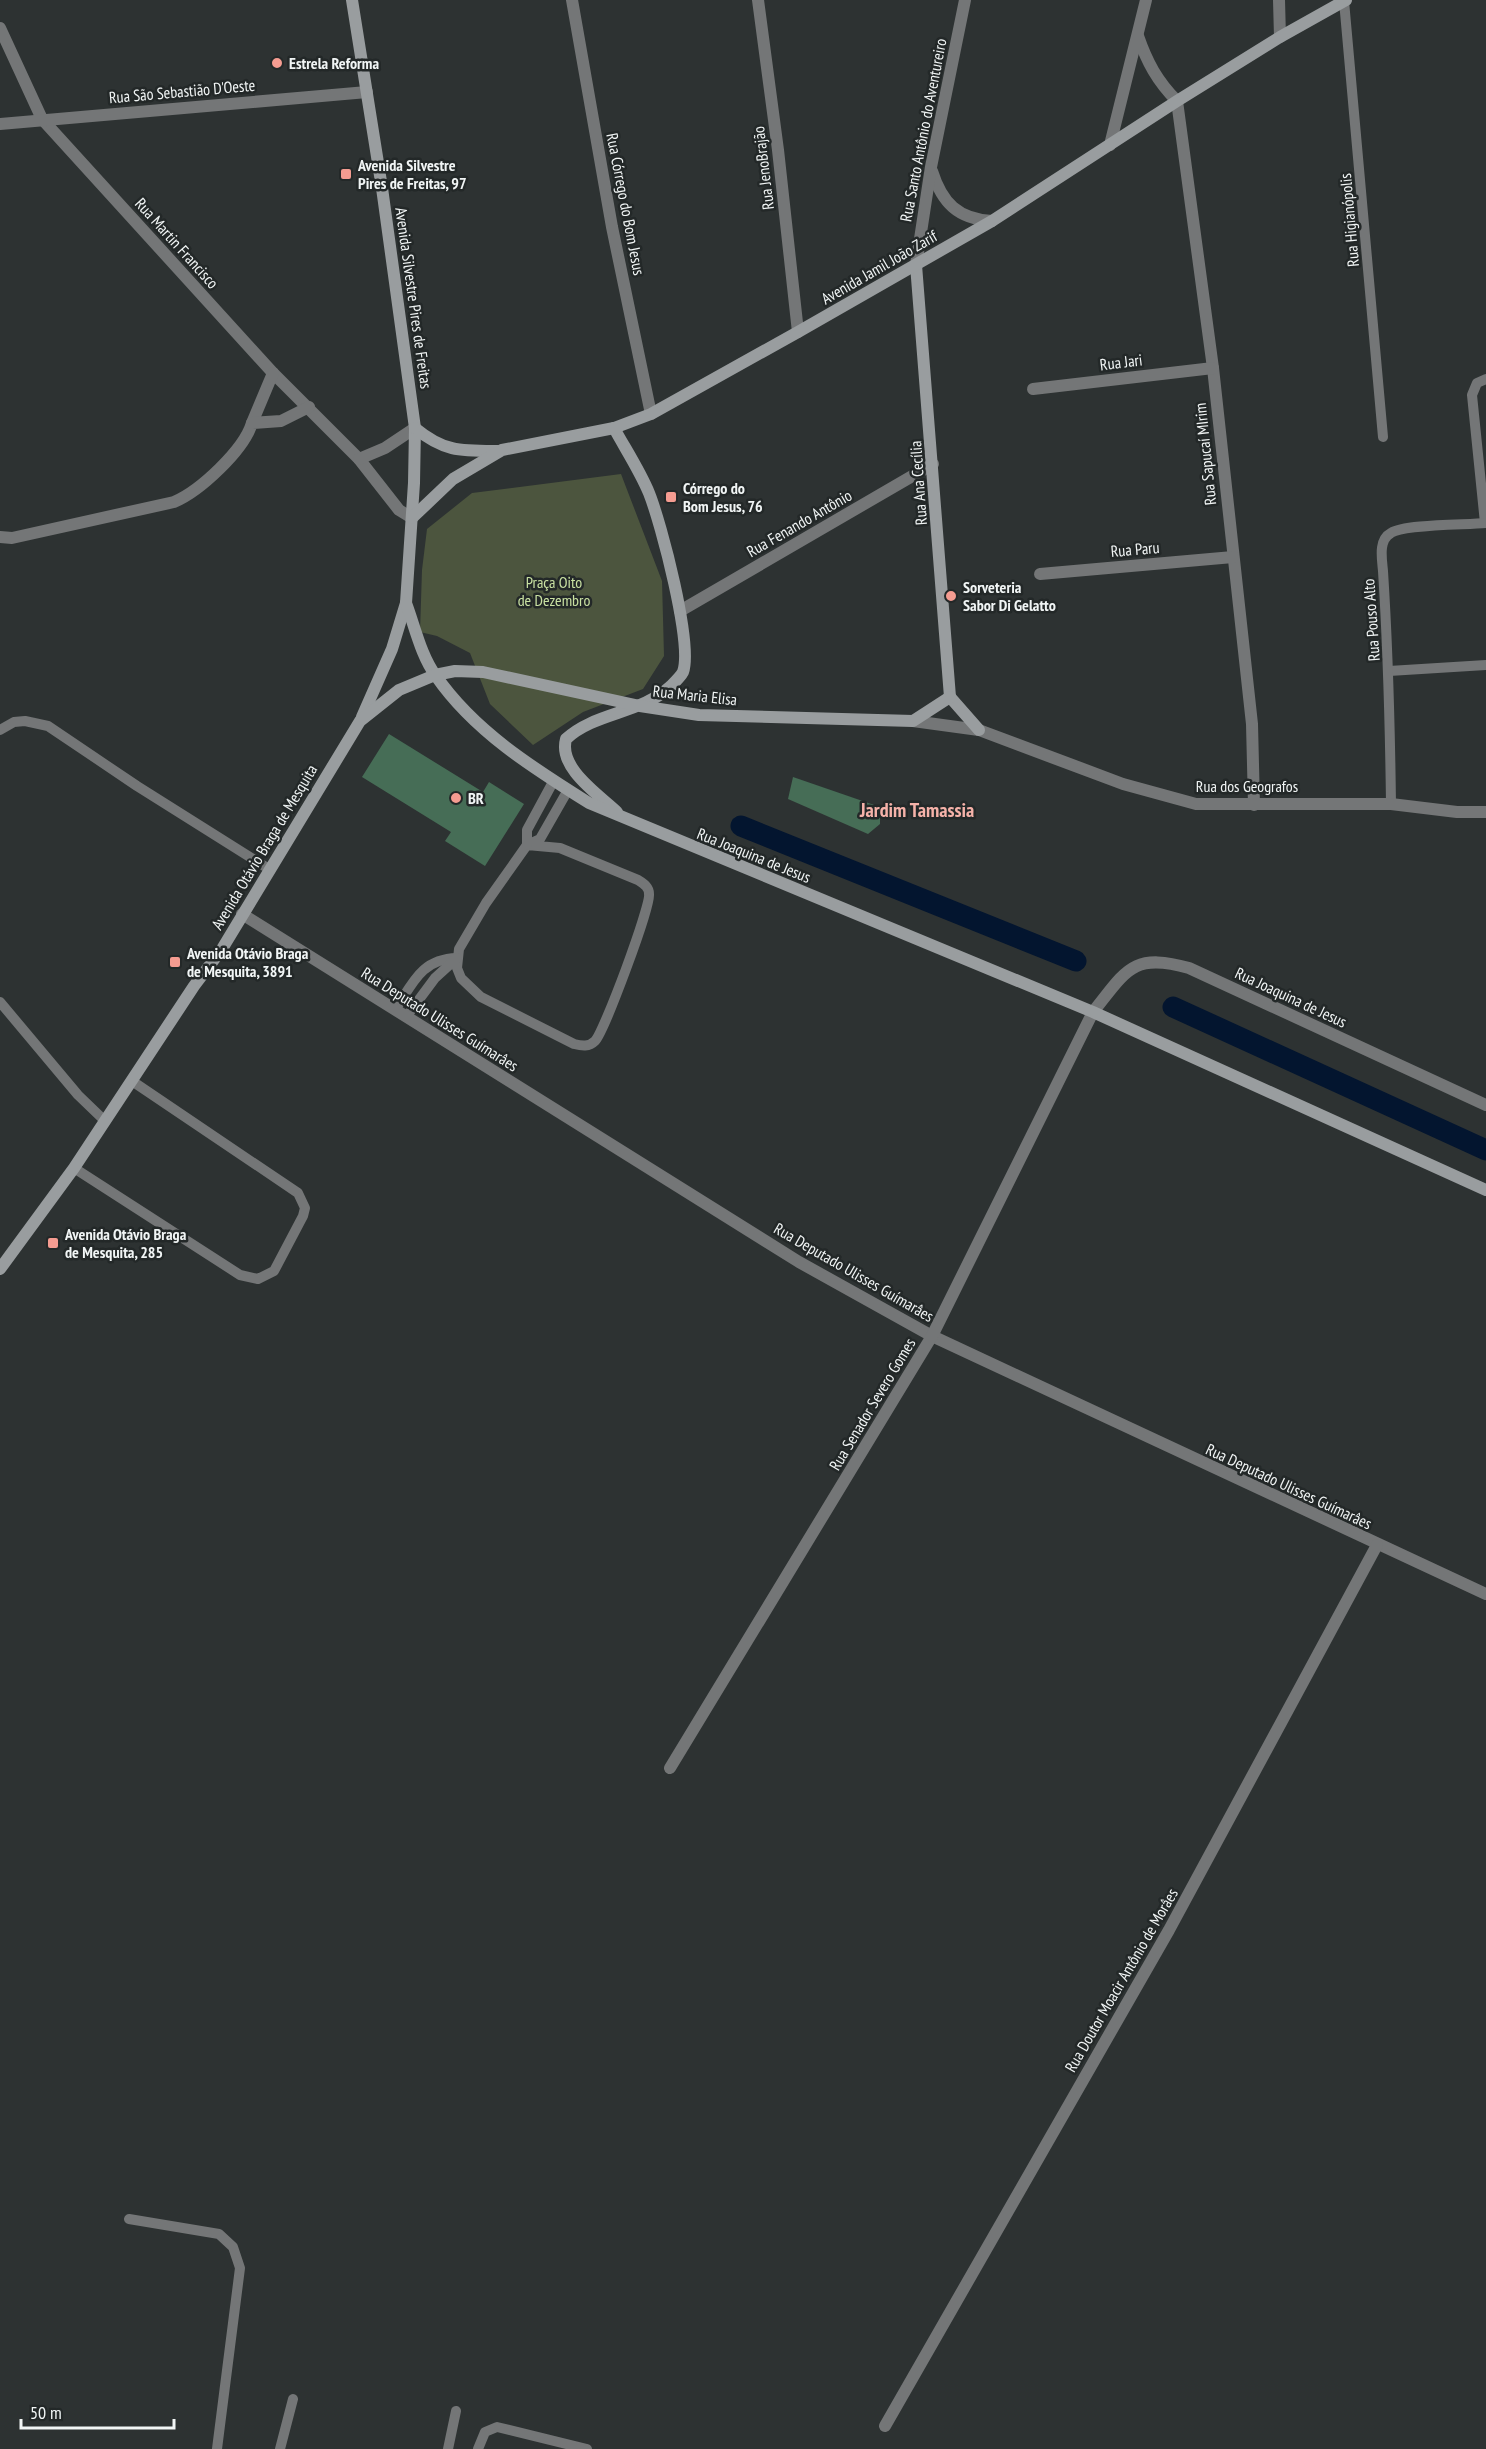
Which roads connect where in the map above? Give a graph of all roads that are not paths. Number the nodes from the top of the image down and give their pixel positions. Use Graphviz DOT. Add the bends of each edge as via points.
graph roads {
  1 [pos="572,0"];
  2 [pos="758,0"];
  3 [pos="965,0"];
  4 [pos="1146,0"];
  5 [pos="1279,0"];
  6 [pos="1345,0"];
  7 [pos="354,1"];
  8 [pos="0,28"];
  9 [pos="1138,36"];
  10 [pos="1280,37"];
  11 [pos="367,92"];
  12 [pos="1177,101"];
  13 [pos="42,119"];
  14 [pos="0,124"];
  15 [pos="1110,145"];
  16 [pos="931,167"];
  17 [pos="992,221"];
  18 [pos="916,266"];
  19 [pos="798,332"];
  20 [pos="1213,368"];
  21 [pos="273,373"];
  22 [pos="1486,379"];
  23 [pos="1033,389"];
  24 [pos="309,407"];
  25 [pos="651,414"];
  26 [pos="252,423"];
  27 [pos="415,428"];
  28 [pos="614,428"];
  29 [pos="1383,436"];
  30 [pos="502,450"];
  31 [pos="359,459"];
  32 [pos="933,464"];
  33 [pos="412,518"];
  34 [pos="1486,524"];
  35 [pos="0,537"];
  36 [pos="1233,557"];
  37 [pos="1040,574"];
  38 [pos="406,603"];
  39 [pos="680,611"];
  40 [pos="1486,666"];
  41 [pos="1389,671"];
  42 [pos="435,675"];
  43 [pos="950,697"];
  44 [pos="640,706"];
  45 [pos="360,721"];
  46 [pos="913,721"];
  47 [pos="0,730"];
  48 [pos="979,730"];
  49 [pos="553,782"];
  50 [pos="568,790"];
  51 [pos="1391,804"];
  52 [pos="1254,805"];
  53 [pos="1486,812"];
  54 [pos="625,819"];
  55 [pos="527,845"];
  56 [pos="269,869"];
  57 [pos="242,914"];
  58 [pos="457,958"];
  59 [pos="0,1002"];
  60 [pos="395,1010"];
  61 [pos="1093,1012"];
  62 [pos="406,1017"];
  63 [pos="132,1081"];
  64 [pos="1486,1105"];
  65 [pos="105,1121"];
  66 [pos="74,1168"];
  67 [pos="1486,1190"];
  68 [pos="2,1263"];
  69 [pos="932,1336"];
  70 [pos="1377,1545"];
  71 [pos="1486,1593"];
  72 [pos="670,1768"];
  73 [pos="129,2219"];
  74 [pos="292,2399"];
  75 [pos="456,2410"];
  76 [pos="885,2426"];
  77 [pos="217,2449"];
  78 [pos="280,2449"];
  79 [pos="448,2449"];
  80 [pos="478,2449"];
  81 [pos="587,2449"];
  1 -- 25 [label="street, Rua Córrego do Bom Jesus" via="612,227"];
  2 -- 19 [label="street, Rua JenoBrajão"];
  3 -- 16 [label="street, Rua Santo Antônio do Aventureiro"];
  4 -- 9 [label="street"];
  5 -- 10 [label="street"];
  6 -- 10 [label="main road, Avenida Jamil João Zarif"];
  6 -- 29 [label="lane, Rua Higianópolis"];
  7 -- 11 [label="main road, Avenida Silvestre Pires de Freitas"];
  8 -- 13 [label="street, Rua Martin Francisco"];
  9 -- 12 [label="street" via="1147,63"];
  9 -- 15 [label="street"];
  10 -- 12 [label="main road, Avenida Jamil João Zarif"];
  11 -- 13 [label="street, Rua São Sebastião D'Oeste"];
  11 -- 27 [label="main road, Avenida Silvestre Pires de Freitas"];
  12 -- 15 [label="main road, Avenida Jamil João Zarif"];
  12 -- 20 [label="street, Rua Sapucaí MIrim"];
  13 -- 14 [label="street, Rua São Sebastião D'Oeste"];
  13 -- 21 [label="street, Rua Martin Francisco"];
  15 -- 17 [label="main road, Avenida Jamil João Zarif"];
  16 -- 17 [label="street" via="943,199 953,210"];
  16 -- 18 [label="street, Rua Santo Antônio do Aventureiro"];
  17 -- 18 [label="main road, Avenida Jamil João Zarif"];
  18 -- 19 [label="main road, Avenida Jamil João Zarif"];
  18 -- 32 [label="main road, Rua Ana Cecília"];
  19 -- 25 [label="main road, Avenida Jamil João Zarif"];
  20 -- 23 [label="street, Rua Jari"];
  20 -- 36 [label="street, Rua Sapucaí MIrim"];
  21 -- 24 [label="street, Rua Martin Francisco"];
  21 -- 26 [label="street"];
  22 -- 34 [label="lane" via="1477,383 1472,395"];
  24 -- 26 [label="street" via="281,421"];
  24 -- 31 [label="street, Rua Martin Francisco"];
  25 -- 28 [label="main road, Avenida Jamil João Zarif"];
  26 -- 35 [label="street" via="241,447 188,496 12,538"];
  27 -- 30 [label="main road" via="440,447"];
  27 -- 31 [label="street"];
  27 -- 33 [label="main road, Avenida Silvestre Pires de Freitas"];
  28 -- 30 [label="main road, Avenida Jamil João Zarif"];
  28 -- 39 [label="main road" via="649,493"];
  30 -- 33 [label="main road, Avenida Jamil João Zarif" via="453,479"];
  31 -- 33 [label="street, Rua Martin Francisco" via="399,510"];
  32 -- 39 [label="street, Rua Fenando Antônio"];
  32 -- 43 [label="main road, Rua Ana Cecília"];
  33 -- 38 [label="main road, Avenida Silvestre Pires de Freitas"];
  34 -- 41 [label="lane, Rua Pouso Alto" via="1405,529 1384,539"];
  36 -- 37 [label="street, Rua Paru"];
  36 -- 52 [label="street, Rua Sapucaí MIrim" via="1252,724"];
  38 -- 42 [label="main road, Avenida Silvestre Pires de Freitas"];
  38 -- 45 [label="main road, Avenida Silvestre Pires de Freitas" via="392,649"];
  39 -- 44 [label="main road" via="684,635 682,673 657,697"];
  40 -- 41 [label="lane"];
  41 -- 51 [label="lane, Rua Pouso Alto"];
  42 -- 44 [label="main road, Rua Maria Elisa" via="483,672"];
  42 -- 45 [label="main road, Avenida Otávio Braga de Mesquita" via="399,690"];
  42 -- 49 [label="main road, Rua Joaquina de Jesus" via="499,742"];
  43 -- 46 [label="main road"];
  43 -- 48 [label="main road"];
  44 -- 46 [label="main road, Rua Maria Elisa" via="699,715"];
  44 -- 54 [label="main road" via="576,730 566,739 564,748 572,768"];
  45 -- 56 [label="main road, Avenida Otávio Braga de Mesquita"];
  46 -- 48 [label="street, Rua dos Geografos"];
  47 -- 56 [label="lane" via="25,721 48,726"];
  48 -- 52 [label="street, Rua dos Geografos" via="1175,800"];
  49 -- 50 [label="main road, Rua Joaquina de Jesus"];
  49 -- 55 [label="lane" via="527,830"];
  50 -- 54 [label="main road, Rua Joaquina de Jesus"];
  50 -- 55 [label="lane" via="540,839"];
  51 -- 52 [label="street, Rua dos Geografos"];
  51 -- 53 [label="street, Rua dos Geografos"];
  54 -- 61 [label="main road, Rua Joaquina de Jesus"];
  55 -- 58 [label="lane" via="486,903"];
  55 -- 58 [label="lane" via="560,848 638,880 650,893 597,1039 582,1046 574,1044 481,997 461,978"];
  56 -- 57 [label="main road, Avenida Otávio Braga de Mesquita"];
  57 -- 60 [label="street, Rua Deputado Ulisses Guímarâes"];
  57 -- 63 [label="main road, Avenida Otávio Braga de Mesquita"];
  58 -- 60 [label="lane" via="428,964"];
  58 -- 62 [label="lane" via="429,985"];
  59 -- 65 [label="lane" via="78,1095"];
  60 -- 62 [label="street, Rua Deputado Ulisses Guímarâes"];
  61 -- 64 [label="street, Rua Joaquina de Jesus" via="1135,966 1147,961 1167,962 1189,968"];
  61 -- 67 [label="main road, Rua Joaquina de Jesus"];
  61 -- 69 [label="street, Rua Senador Severo Gomes"];
  62 -- 69 [label="street, Rua Deputado Ulisses Guímarâes" via="799,1262"];
  63 -- 65 [label="main road, Avenida Otávio Braga de Mesquita"];
  63 -- 66 [label="lane" via="297,1193 305,1208 303,1216 274,1270 258,1279 240,1275"];
  65 -- 66 [label="main road, Avenida Otávio Braga de Mesquita"];
  66 -- 68 [label="main road, Avenida Otávio Braga de Mesquita"];
  69 -- 70 [label="street, Rua Deputado Ulisses Guímarâes"];
  69 -- 72 [label="street, Rua Senador Severo Gomes"];
  70 -- 71 [label="street, Rua Deputado Ulisses Guímarâes"];
  70 -- 76 [label="street, Rua Doutor Moacir Antônio de Morâes" via="1169,1930"];
  73 -- 77 [label="lane" via="219,2234 233,2247 240,2268"];
  74 -- 78 [label="lane"];
  75 -- 79 [label="lane"];
  80 -- 81 [label="lane" via="485,2432 497,2427"];
}
